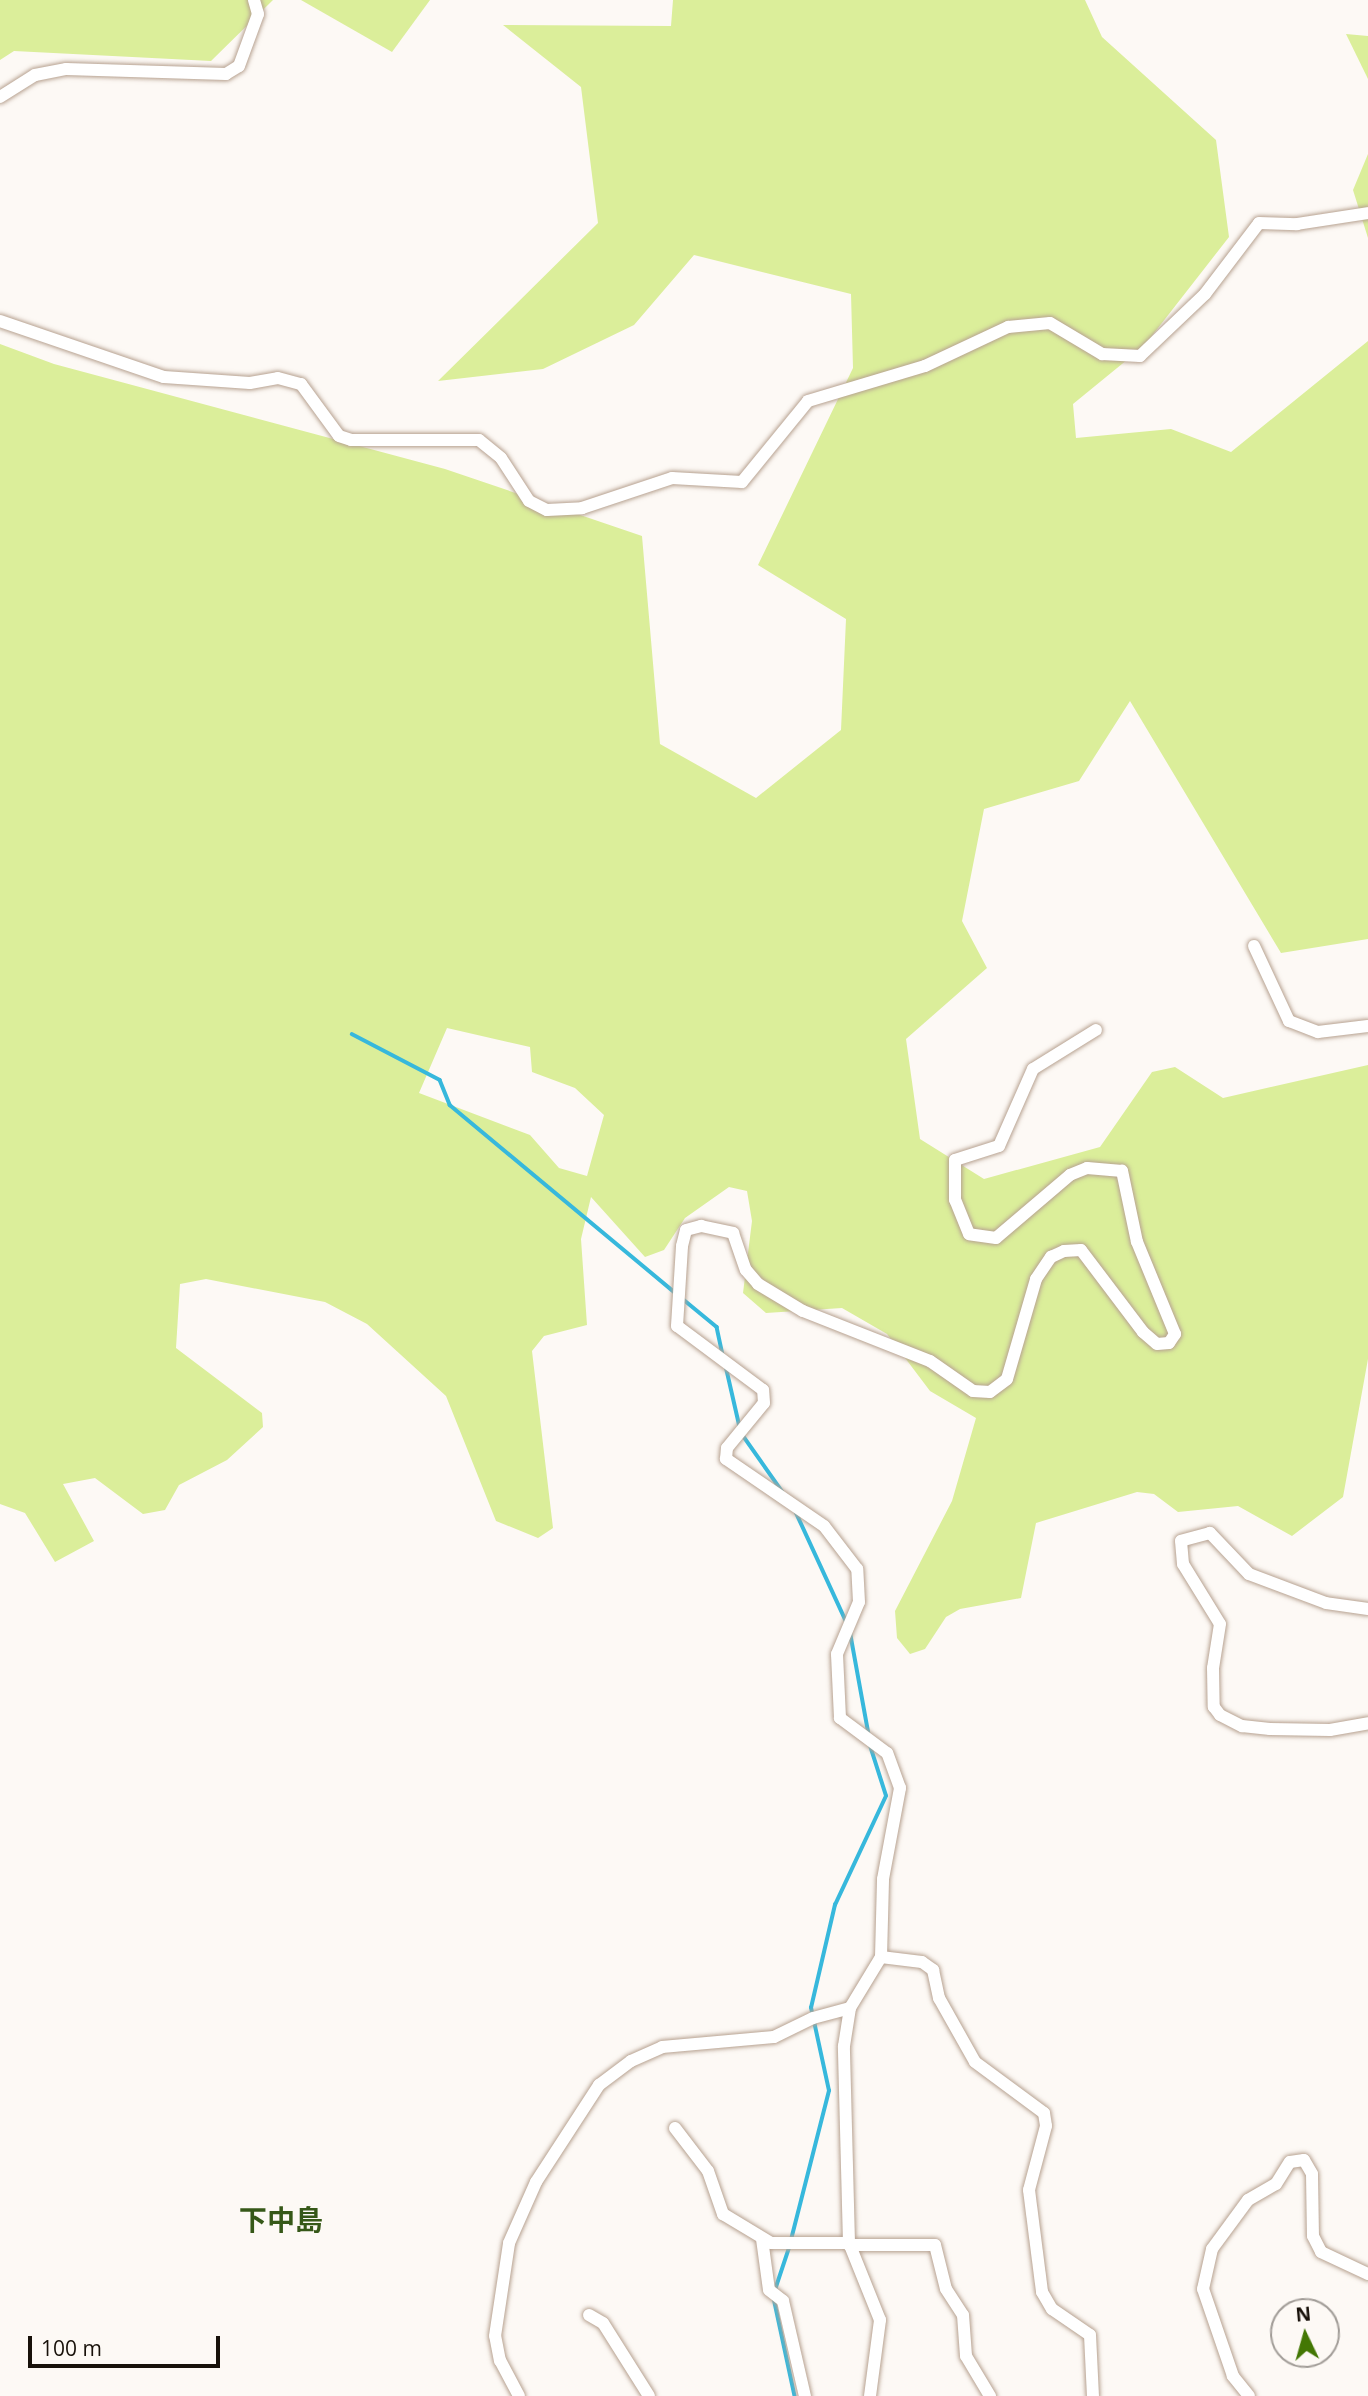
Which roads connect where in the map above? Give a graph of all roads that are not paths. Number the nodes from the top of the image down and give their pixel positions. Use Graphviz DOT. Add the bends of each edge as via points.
graph roads {
  1 [pos="254,0"];
  2 [pos="0,97"];
  3 [pos="1368,213"];
  4 [pos="0,321"];
  5 [pos="1254,946"];
  6 [pos="1368,1026"];
  7 [pos="1097,1030"];
  8 [pos="1368,1609"];
  9 [pos="1368,1723"];
  10 [pos="881,1957"];
  11 [pos="850,2008"];
  12 [pos="675,2128"];
  13 [pos="762,2239"];
  14 [pos="849,2244"];
  15 [pos="1368,2274"];
  16 [pos="589,2315"];
  17 [pos="519,2396"];
  18 [pos="649,2396"];
  19 [pos="805,2396"];
  20 [pos="870,2396"];
  21 [pos="990,2396"];
  22 [pos="1093,2396"];
  23 [pos="1250,2396"];
  1 -- 2 [label="street" via="258,14 240,66 226,74 66,69 35,75"];
  3 -- 4 [label="street" via="1297,224 1259,223 1205,295 1140,356 1102,354 1050,323 1008,327 925,366 808,401 742,482 672,478 582,508 547,510 529,501 501,458 479,440 351,440 339,436 301,384 278,378 250,383 163,377"];
  5 -- 6 [label="street" via="1289,1021 1318,1032"];
  7 -- 10 [label="street" via="1033,1069 999,1146 956,1160 955,1200 969,1234 996,1238 1070,1175 1087,1168 1122,1171 1137,1242 1175,1334 1169,1343 1157,1344 1143,1332 1081,1250 1064,1251 1051,1257 1036,1279 1007,1379 990,1392 973,1391 930,1361 803,1311 758,1284 746,1270 733,1233 701,1226 686,1230 677,1326 763,1390 764,1403 727,1448 726,1459 824,1526 857,1569 859,1602 837,1654 840,1718 887,1753 900,1788 884,1878"];
  8 -- 9 [label="street" via="1326,1603 1249,1574 1210,1533 1181,1541 1183,1564 1220,1624 1213,1668 1214,1707 1220,1715 1242,1726 1270,1729 1330,1730"];
  10 -- 11 [label="street"];
  10 -- 22 [label="street" via="922,1962 933,1970 939,1998 975,2062 1044,2113 1046,2126 1029,2190 1042,2292 1052,2309 1090,2335"];
  11 -- 14 [label="street" via="844,2046"];
  11 -- 17 [label="street" via="813,2018 774,2037 662,2047 622,2066 594,2091 536,2182 509,2243 495,2336 500,2361"];
  12 -- 13 [label="street" via="708,2171 720,2211"];
  13 -- 14 [label="street" via="802,2247"];
  13 -- 19 [label="street" via="769,2290 783,2301"];
  14 -- 20 [label="street" via="880,2320"];
  14 -- 21 [label="street" via="935,2245 945,2286 963,2315 967,2358"];
  15 -- 23 [label="street" via="1321,2252 1313,2236 1312,2174 1304,2160 1290,2162 1276,2184 1248,2200 1212,2249 1203,2289 1233,2376"];
  16 -- 18 [label="street" via="603,2323"];
}
